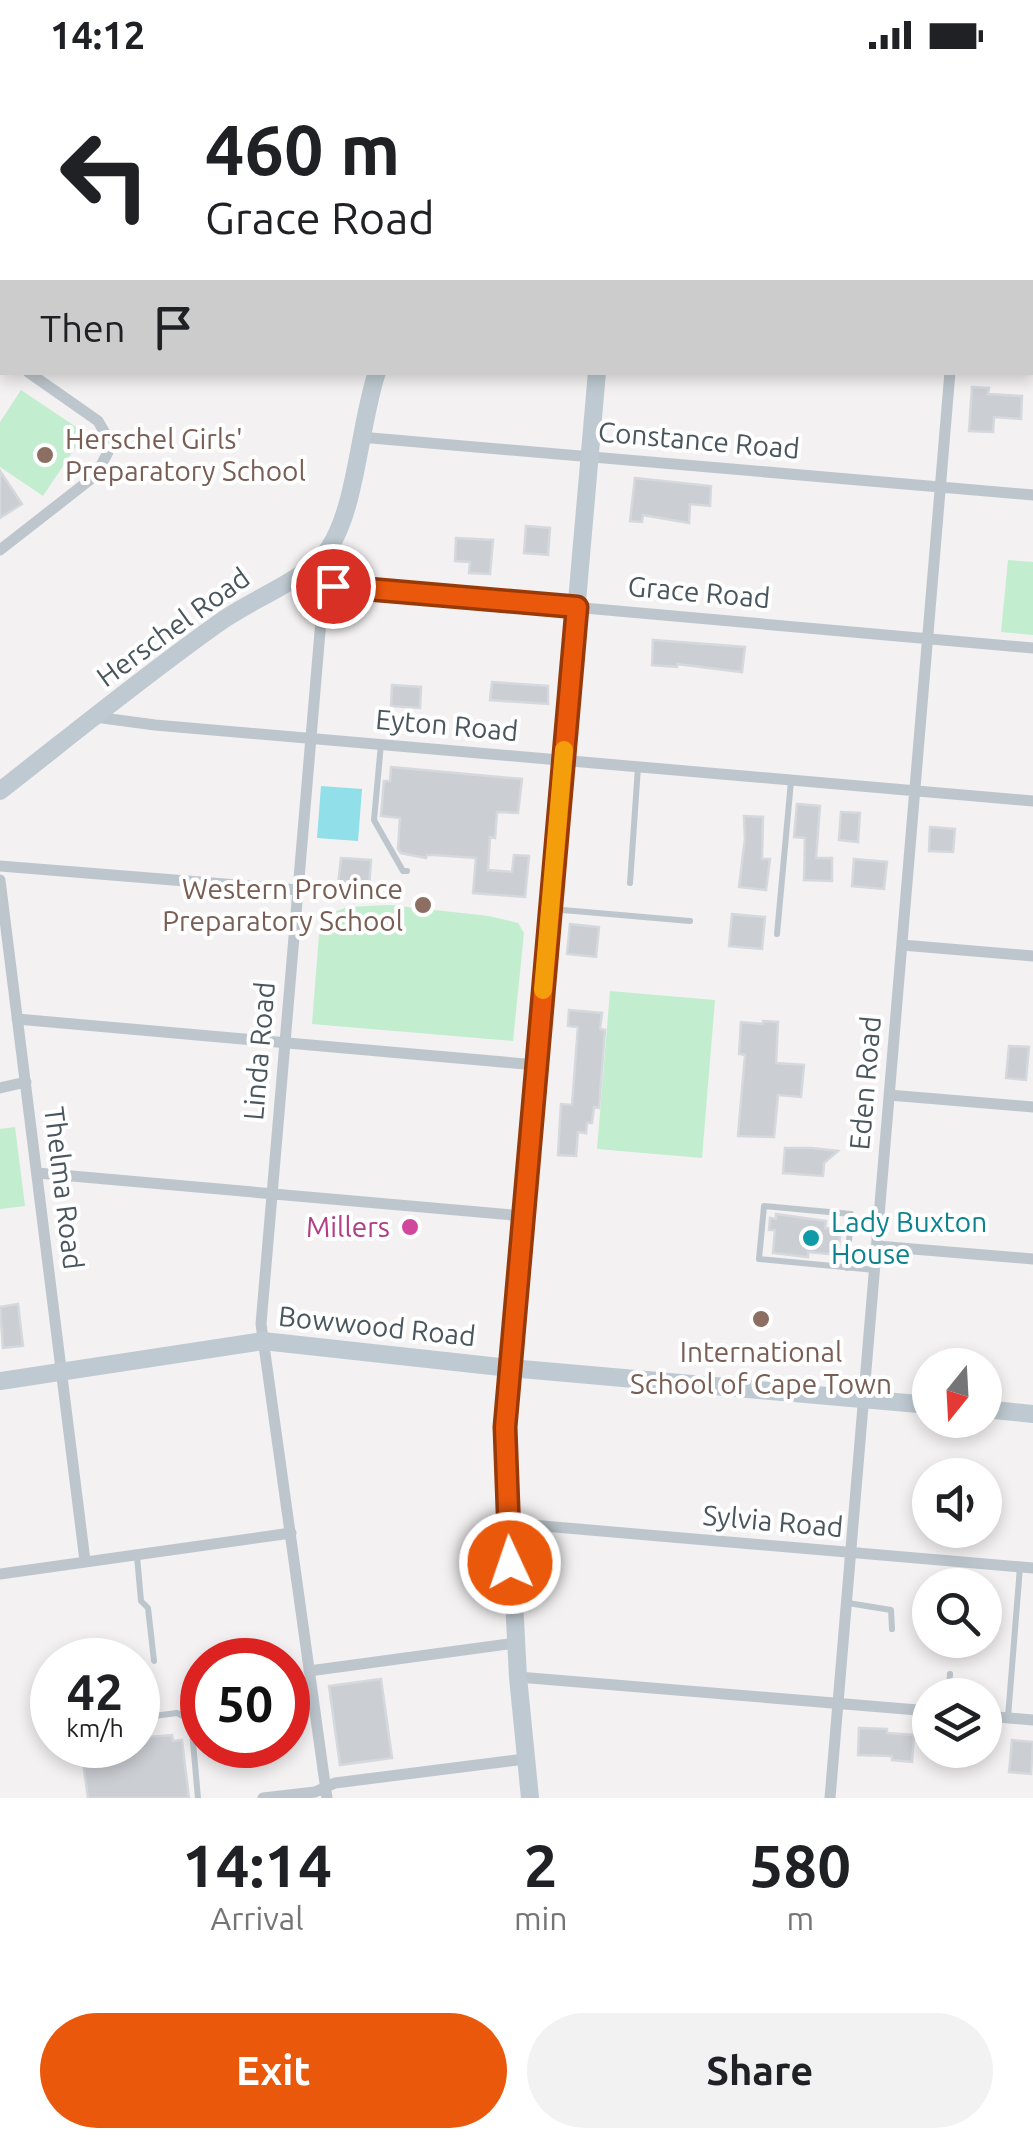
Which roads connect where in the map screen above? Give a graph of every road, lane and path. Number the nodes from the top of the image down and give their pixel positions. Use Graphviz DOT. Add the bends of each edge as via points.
graph roads {
  1 [pos="32,375"];
  2 [pos="376,375"];
  3 [pos="596,375"];
  4 [pos="950,375"];
  5 [pos="360,437"];
  6 [pos="590,456"];
  7 [pos="941,486"];
  8 [pos="1033,494"];
  9 [pos="0,550"];
  10 [pos="306,570"];
  11 [pos="324,585"];
  12 [pos="577,607"];
  13 [pos="926,637"];
  14 [pos="1033,648"];
  15 [pos="96,717"];
  16 [pos="310,739"];
  17 [pos="381,744"];
  18 [pos="563,760"];
  19 [pos="638,767"];
  20 [pos="791,780"];
  21 [pos="2,785"];
  22 [pos="915,790"];
  23 [pos="1033,800"];
  24 [pos="0,866"];
  25 [pos="408,871"];
  26 [pos="0,880"];
  27 [pos="630,884"];
  28 [pos="298,890"];
  29 [pos="550,909"];
  30 [pos="690,921"];
  31 [pos="777,934"];
  32 [pos="902,945"];
  33 [pos="1033,956"];
  34 [pos="17,1019"];
  35 [pos="284,1042"];
  36 [pos="536,1065"];
  37 [pos="26,1082"];
  38 [pos="0,1088"];
  39 [pos="889,1095"];
  40 [pos="1033,1107"];
  41 [pos="38,1173"];
  42 [pos="272,1193"];
  43 [pos="523,1216"];
  44 [pos="877,1246"];
  45 [pos="1033,1259"];
  46 [pos="847,1268"];
  47 [pos="875,1270"];
  48 [pos="263,1341"];
  49 [pos="510,1368"];
  50 [pos="60,1372"];
  51 [pos="0,1381"];
  52 [pos="864,1399"];
  53 [pos="912,1403"];
  54 [pos="1002,1411"];
  55 [pos="1033,1414"];
  56 [pos="508,1523"];
  57 [pos="291,1533"];
  58 [pos="851,1552"];
  59 [pos="136,1554"];
  60 [pos="84,1561"];
  61 [pos="1027,1568"];
  62 [pos="0,1574"];
  63 [pos="847,1603"];
  64 [pos="892,1629"];
  65 [pos="151,1638"];
  66 [pos="305,1638"];
  67 [pos="516,1643"];
  68 [pos="310,1671"];
  69 [pos="950,1674"];
  70 [pos="518,1677"];
  71 [pos="310,1678"];
  72 [pos="950,1678"];
  73 [pos="312,1692"];
  74 [pos="838,1703"];
  75 [pos="912,1709"];
  76 [pos="160,1715"];
  77 [pos="1002,1717"];
  78 [pos="1008,1718"];
  79 [pos="1033,1720"];
  80 [pos="524,1759"];
  81 [pos="326,1793"];
  82 [pos="198,1798"];
  83 [pos="263,1798"];
  84 [pos="530,1798"];
  85 [pos="830,1798"];
  1 -- 9 [label="street" via="98,421 108,452 96,475"];
  2 -- 5 [label="street, Herschel Road"];
  3 -- 6 [label="street"];
  4 -- 7 [label="street, Eden Road"];
  5 -- 6 [label="street, Constance Road"];
  5 -- 10 [label="street, Herschel Road" via="341,525"];
  6 -- 7 [label="street, Constance Road"];
  6 -- 12 [label="street"];
  7 -- 8 [label="street, Constance Road"];
  7 -- 13 [label="street, Eden Road"];
  10 -- 11 [label="street"];
  10 -- 15 [label="street, Herschel Road" via="225,618"];
  11 -- 12 [label="street, Grace Road"];
  11 -- 16 [label="street, Linda Road"];
  12 -- 13 [label="street, Grace Road"];
  12 -- 18 [label="street"];
  13 -- 14 [label="street, Grace Road"];
  13 -- 22 [label="street, Eden Road"];
  15 -- 16 [label="street, Eyton Road"];
  15 -- 21 [label="street, Herschel Road"];
  16 -- 17 [label="street, Eyton Road"];
  16 -- 28 [label="street, Linda Road"];
  17 -- 18 [label="street, Eyton Road"];
  17 -- 25 [label="lane" via="374,820"];
  18 -- 19 [label="street, Eyton Road"];
  18 -- 29 [label="street"];
  19 -- 20 [label="street, Eyton Road"];
  19 -- 27 [label="lane"];
  20 -- 22 [label="street, Eyton Road"];
  20 -- 31 [label="lane"];
  22 -- 23 [label="street, Eyton Road"];
  22 -- 32 [label="street, Eden Road"];
  24 -- 28 [label="street"];
  26 -- 34 [label="street, Thelma Road"];
  28 -- 35 [label="street, Linda Road"];
  29 -- 30 [label="lane"];
  29 -- 36 [label="street"];
  32 -- 33 [label="street"];
  32 -- 39 [label="street, Eden Road"];
  34 -- 35 [label="street"];
  34 -- 37 [label="street, Thelma Road"];
  35 -- 36 [label="street"];
  35 -- 42 [label="street, Linda Road"];
  36 -- 43 [label="street"];
  37 -- 38 [label="street"];
  37 -- 41 [label="street, Thelma Road"];
  39 -- 40 [label="street"];
  39 -- 44 [label="street, Eden Road"];
  41 -- 42 [label="street"];
  41 -- 50 [label="street, Thelma Road"];
  42 -- 43 [label="street"];
  42 -- 48 [label="street, Linda Road"];
  43 -- 49 [label="street"];
  44 -- 45 [label="street"];
  44 -- 47 [label="street, Eden Road"];
  46 -- 46 [label="lane" via="759,1260 764,1206 851,1214"];
  46 -- 47 [label="lane"];
  47 -- 52 [label="street, Eden Road"];
  48 -- 49 [label="street, Bowwood Road"];
  48 -- 50 [label="street, Bowwood Road"];
  48 -- 57 [label="street, Linda Road"];
  49 -- 52 [label="street, Bowwood Road"];
  49 -- 56 [label="street"];
  50 -- 51 [label="street, Bowwood Road"];
  50 -- 60 [label="street, Thelma Road"];
  52 -- 53 [label="street, Bowwood Road"];
  52 -- 58 [label="street, Eden Road"];
  54 -- 55 [label="street"];
  56 -- 58 [label="street, Sylvia Road"];
  56 -- 67 [label="street"];
  57 -- 59 [label="street"];
  57 -- 66 [label="street, Linda Road"];
  58 -- 61 [label="street, Sylvia Road"];
  58 -- 63 [label="street, Eden Road"];
  59 -- 60 [label="street"];
  59 -- 65 [label="lane"];
  60 -- 62 [label="street"];
  61 -- 78 [label="lane"];
  63 -- 64 [label="lane" via="891,1610"];
  63 -- 74 [label="street, Eden Road"];
  67 -- 68 [label="street"];
  67 -- 70 [label="street"];
  69 -- 72 [label="lane"];
  70 -- 74 [label="street"];
  70 -- 80 [label="street"];
  71 -- 73 [label="street, Linda Road"];
  73 -- 81 [label="street, Linda Road"];
  74 -- 75 [label="street"];
  74 -- 85 [label="street, Eden Road"];
  76 -- 82 [label="lane" via="191,1720"];
  77 -- 78 [label="street"];
  78 -- 79 [label="street"];
  80 -- 81 [label="street" via="335,1783"];
  80 -- 84 [label="street"];
  81 -- 83 [label="street"];
}
